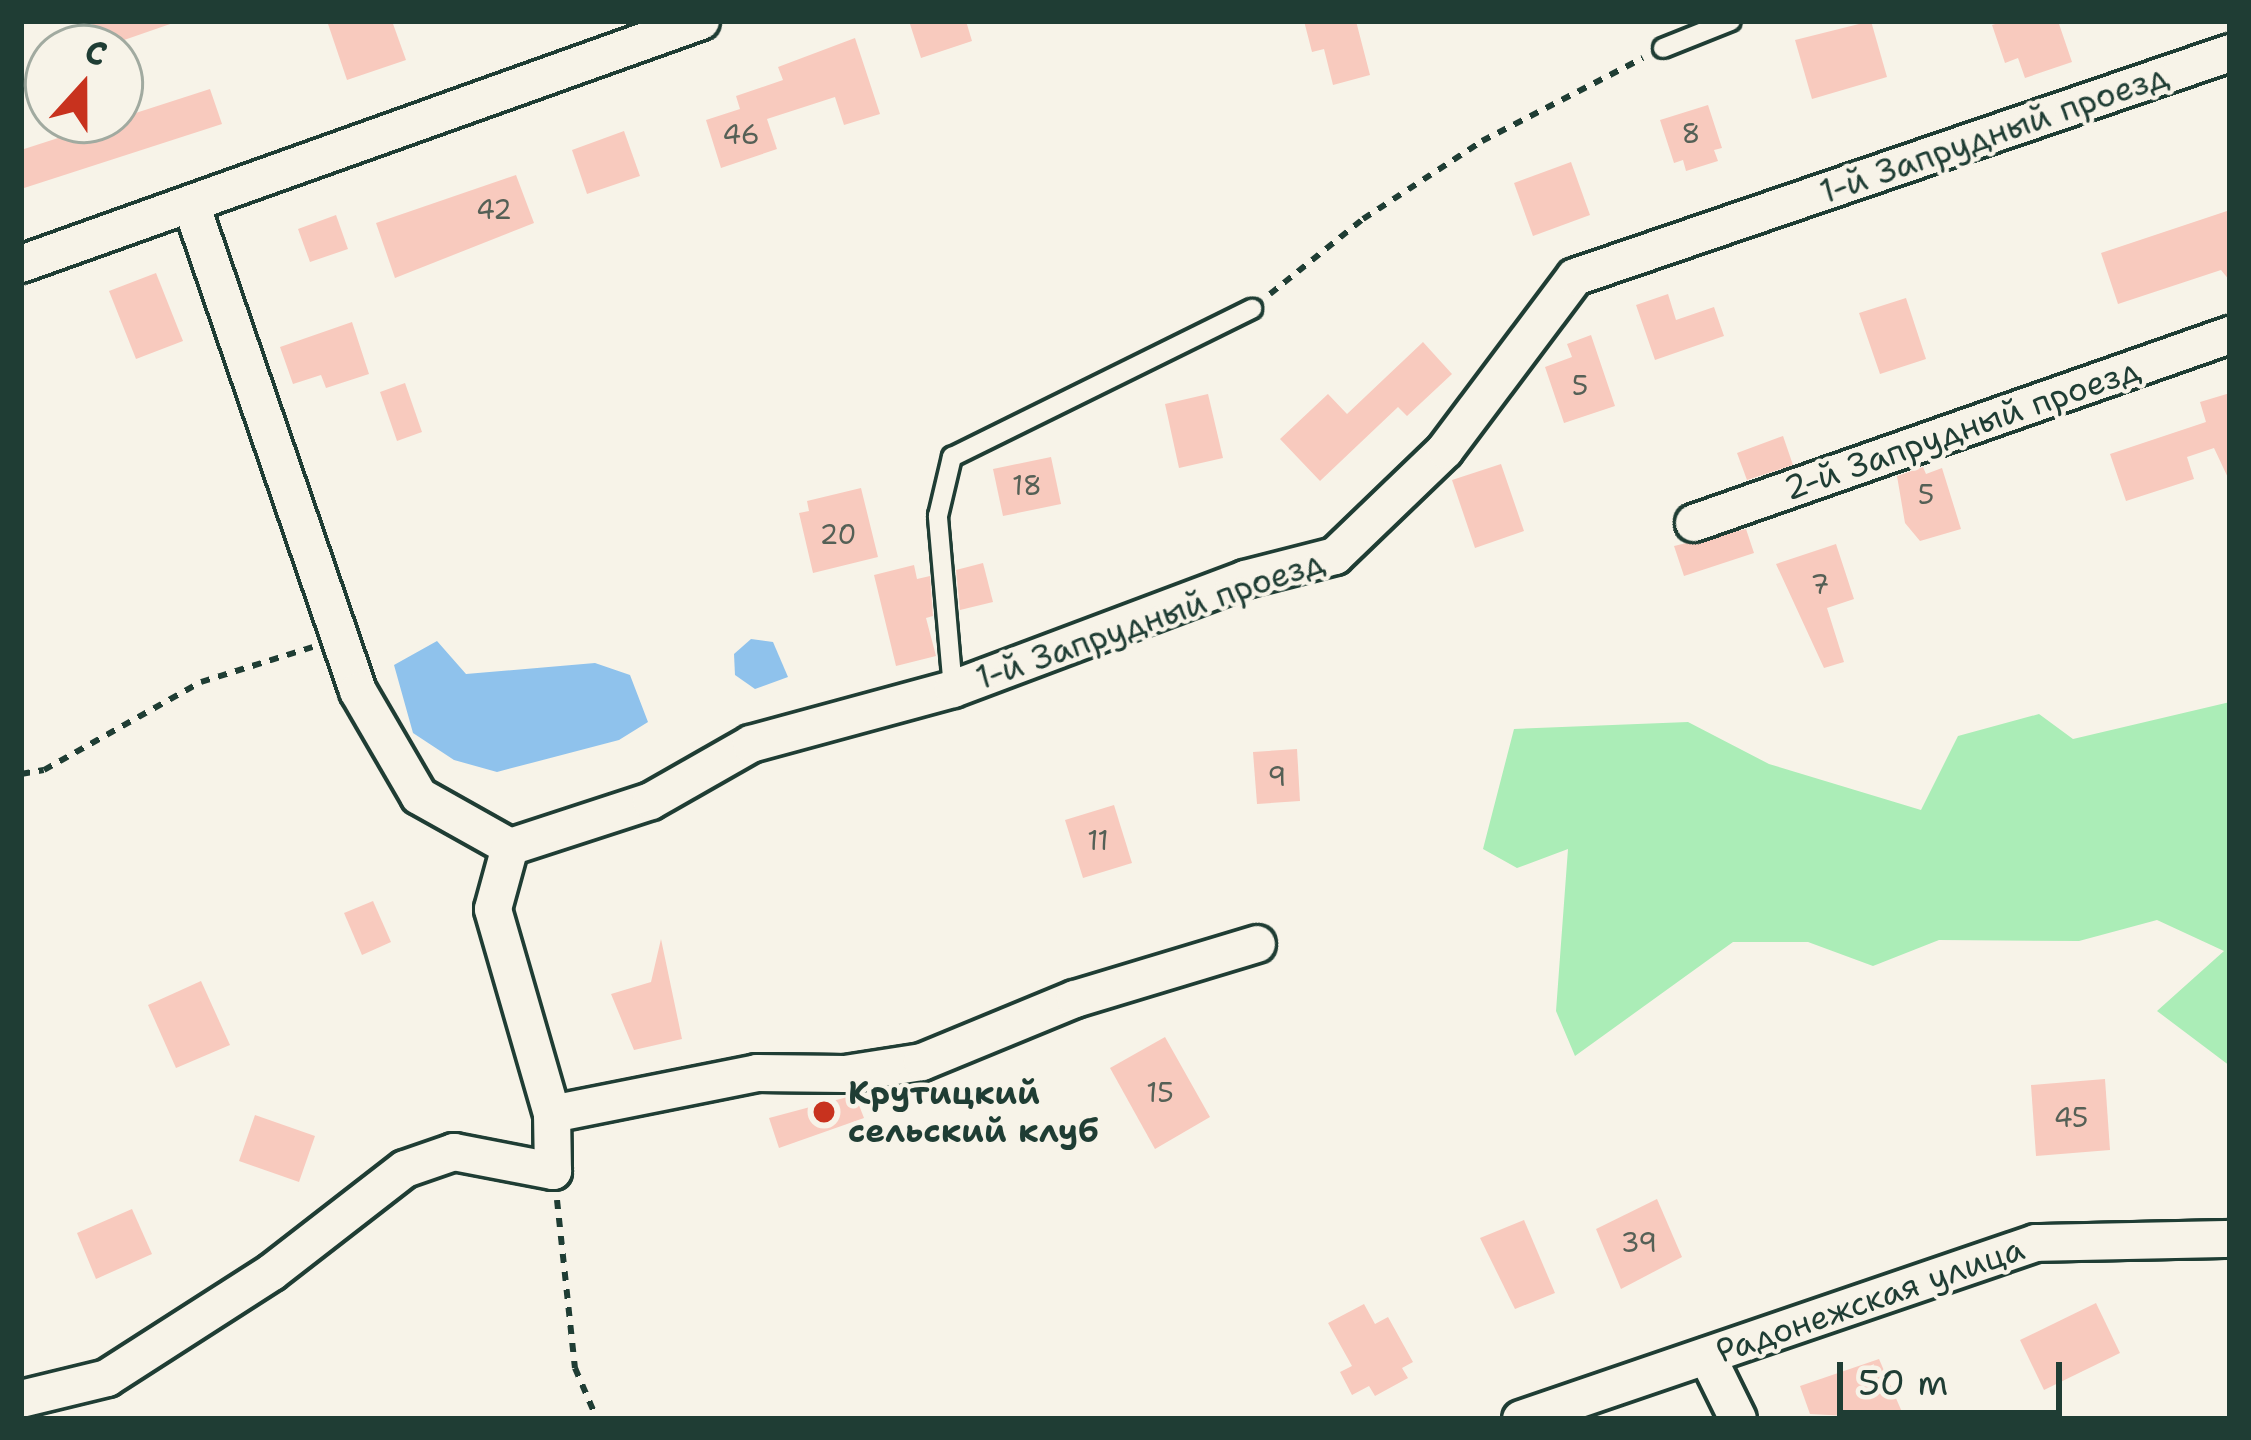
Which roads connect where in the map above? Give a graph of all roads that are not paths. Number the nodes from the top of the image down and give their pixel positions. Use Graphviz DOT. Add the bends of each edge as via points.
graph roads {
  1 [pos="700,21"];
  2 [pos="1731,21"];
  3 [pos="1663,48"];
  4 [pos="2230,53"];
  5 [pos="191,204"];
  6 [pos="21,264"];
  7 [pos="1252,309"];
  8 [pos="2230,335"];
  9 [pos="1694,523"];
  10 [pos="953,689"];
  11 [pos="510,847"];
  12 [pos="1257,944"];
  13 [pos="552,1114"];
  14 [pos="2230,1239"];
  15 [pos="1707,1356"];
  16 [pos="21,1399"];
  17 [pos="1520,1419"];
  18 [pos="1738,1419"];
  1 -- 5 [label="street"];
  2 -- 3 [label="lane"];
  4 -- 10 [label="street, 1-й Запрудный проезд" via="1575,277 1445,450 1335,556 1245,579"];
  5 -- 6 [label="street"];
  5 -- 11 [label="street" via="358,691 418,796"];
  7 -- 10 [label="lane" via="952,457 938,516"];
  8 -- 9 [label="street, 2-й Запрудный проезд"];
  10 -- 11 [label="street, 1-й Запрудный проезд" via="751,744 651,801"];
  11 -- 13 [label="street" via="493,909"];
  12 -- 13 [label="street" via="1076,998 922,1062 845,1074 757,1073"];
  13 -- 16 [label="street" via="553,1171 454,1152 405,1169 272,1272 107,1378"];
  14 -- 15 [label="street, Радонежская улица" via="2036,1243"];
  15 -- 17 [label="street, Радонежская улица"];
  15 -- 18 [label="street"];
}
